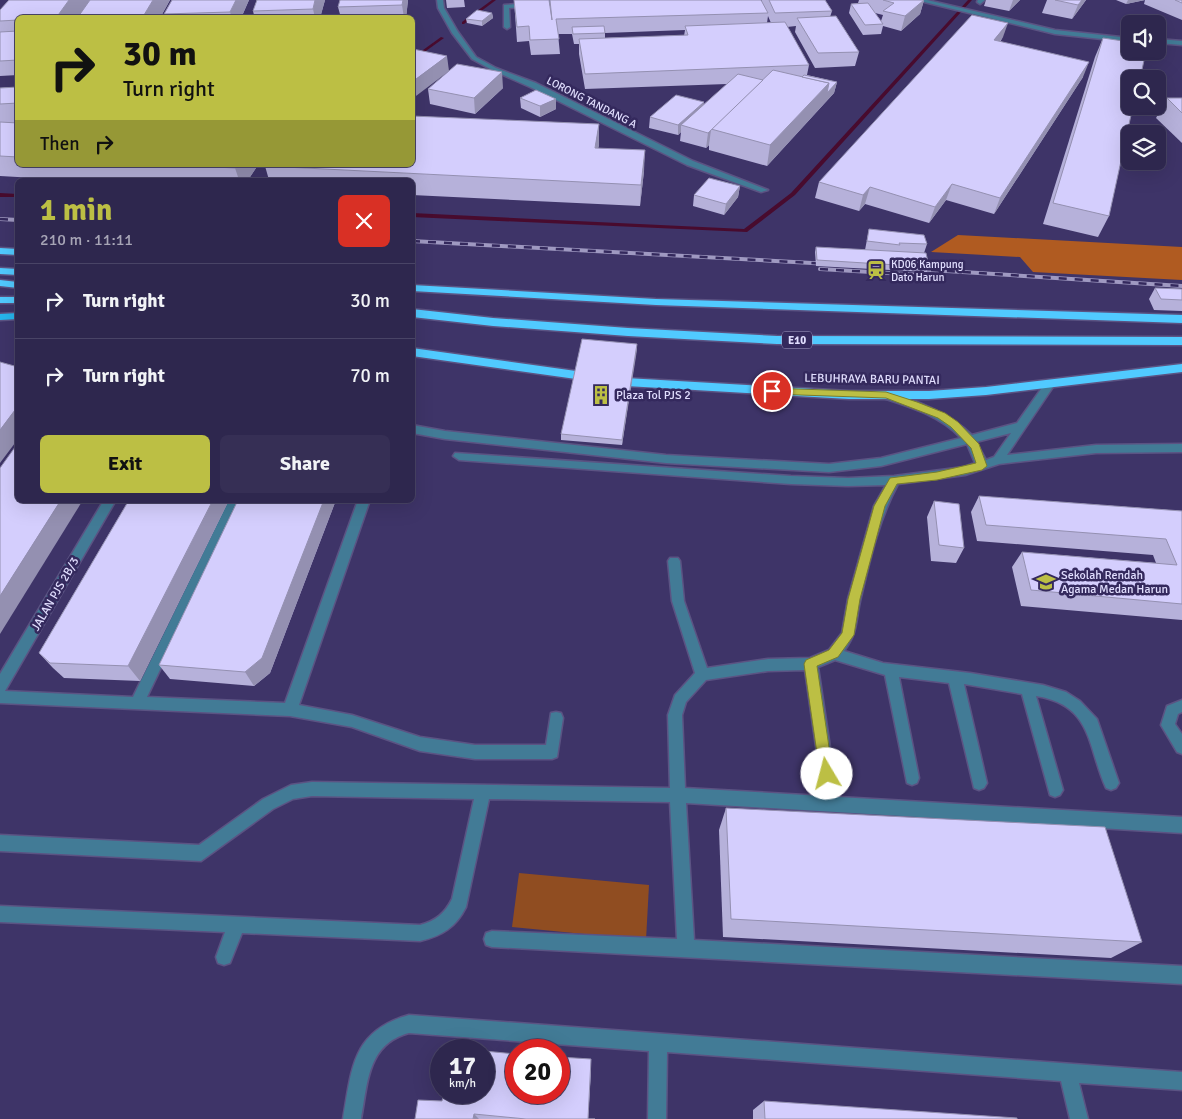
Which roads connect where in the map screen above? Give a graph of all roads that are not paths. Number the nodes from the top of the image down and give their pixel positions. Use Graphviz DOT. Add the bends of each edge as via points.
graph roads {
  1 [pos="440,0"];
  2 [pos="558,0"];
  3 [pos="920,0"];
  4 [pos="1014,15"];
  5 [pos="1008,21"];
  6 [pos="506,26"];
  7 [pos="1121,39"];
  8 [pos="1166,42"];
  9 [pos="1182,43"];
  10 [pos="764,190"];
  11 [pos="0,251"];
  12 [pos="15,252"];
  13 [pos="0,271"];
  14 [pos="15,272"];
  15 [pos="0,283"];
  16 [pos="15,285"];
  17 [pos="415,288"];
  18 [pos="0,300"];
  19 [pos="15,300"];
  20 [pos="415,313"];
  21 [pos="15,316"];
  22 [pos="0,317"];
  23 [pos="1182,319"];
  24 [pos="1182,340"];
  25 [pos="415,352"];
  26 [pos="1182,368"];
  27 [pos="1050,384"];
  28 [pos="886,395"];
  29 [pos="1022,426"];
  30 [pos="415,430"];
  31 [pos="970,440"];
  32 [pos="1182,448"];
  33 [pos="459,456"];
  34 [pos="998,460"];
  35 [pos="982,466"];
  36 [pos="894,480"];
  37 [pos="108,503"];
  38 [pos="234,503"];
  39 [pos="363,503"];
  40 [pos="674,561"];
  41 [pos="834,654"];
  42 [pos="810,664"];
  43 [pos="891,670"];
  44 [pos="702,675"];
  45 [pos="955,677"];
  46 [pos="0,687"];
  47 [pos="1027,688"];
  48 [pos="0,697"];
  49 [pos="137,703"];
  50 [pos="1182,706"];
  51 [pos="290,710"];
  52 [pos="556,718"];
  53 [pos="1182,747"];
  54 [pos="827,774"];
  55 [pos="912,778"];
  56 [pos="979,783"];
  57 [pos="1110,783"];
  58 [pos="1055,790"];
  59 [pos="484,793"];
  60 [pos="677,795"];
  61 [pos="1182,825"];
  62 [pos="0,843"];
  63 [pos="0,914"];
  64 [pos="236,926"];
  65 [pos="492,939"];
  66 [pos="686,948"];
  67 [pos="224,957"];
  68 [pos="1182,976"];
  69 [pos="658,1043"];
  70 [pos="1068,1073"];
  71 [pos="1182,1081"];
  72 [pos="352,1119"];
  73 [pos="657,1119"];
  74 [pos="1079,1119"];
  1 -- 10 [label="street, LORONG TANDANG A" via="455,32 474,58 690,162"];
  2 -- 6 [label="street" via="506,6"];
  3 -- 5 [label="street"];
  4 -- 5 [label="street"];
  5 -- 7 [label="street" via="1055,32"];
  8 -- 9 [label="street"];
  11 -- 12 [label="highway"];
  13 -- 14 [label="highway"];
  15 -- 16 [label="highway"];
  17 -- 23 [label="highway" via="630,301"];
  18 -- 19 [label="highway"];
  20 -- 24 [label="highway, E10" via="561,327 777,340"];
  21 -- 22 [label="main road"];
  25 -- 28 [label="highway, LEBUHRAYA BARU PANTAI" via="636,382"];
  26 -- 27 [label="highway, LEBUHRAYA BARU PANTAI"];
  27 -- 28 [label="highway, LEBUHRAYA BARU PANTAI" via="929,395"];
  27 -- 29 [label="street"];
  28 -- 31 [label="street" via="942,415"];
  29 -- 31 [label="street"];
  29 -- 34 [label="street"];
  30 -- 31 [label="street" via="445,436 666,459 820,468 881,462"];
  31 -- 35 [label="street"];
  32 -- 34 [label="street" via="1096,449"];
  33 -- 36 [label="street" via="791,480"];
  34 -- 35 [label="street"];
  35 -- 36 [label="street" via="937,476"];
  36 -- 41 [label="street" via="880,506 854,599 848,635"];
  37 -- 46 [label="street, JALAN PJS 2B/3"];
  38 -- 49 [label="street"];
  39 -- 51 [label="street"];
  40 -- 44 [label="street" via="678,602"];
  41 -- 42 [label="street"];
  41 -- 43 [label="street"];
  42 -- 44 [label="street" via="768,665"];
  42 -- 54 [label="street"];
  43 -- 45 [label="street"];
  43 -- 55 [label="street"];
  44 -- 60 [label="street" via="680,699 675,715"];
  45 -- 47 [label="street"];
  45 -- 56 [label="street"];
  47 -- 57 [label="street" via="1061,696 1075,705 1092,724"];
  47 -- 58 [label="street"];
  48 -- 49 [label="street"];
  49 -- 51 [label="street"];
  50 -- 53 [label="street" via="1172,710 1168,725"];
  51 -- 52 [label="street" via="352,721 420,744 475,752 552,752"];
  59 -- 60 [label="street"];
  59 -- 62 [label="street" via="312,789 291,792 268,804 201,853"];
  59 -- 64 [label="street" via="460,901 454,914 433,931"];
  60 -- 61 [label="street"];
  60 -- 66 [label="street"];
  63 -- 64 [label="street"];
  64 -- 67 [label="street"];
  65 -- 66 [label="street"];
  66 -- 68 [label="street"];
  69 -- 70 [label="street"];
  69 -- 72 [label="street" via="409,1024 394,1026 380,1035 370,1048 363,1064"];
  69 -- 73 [label="street"];
  70 -- 71 [label="street"];
  70 -- 74 [label="street"];
}
